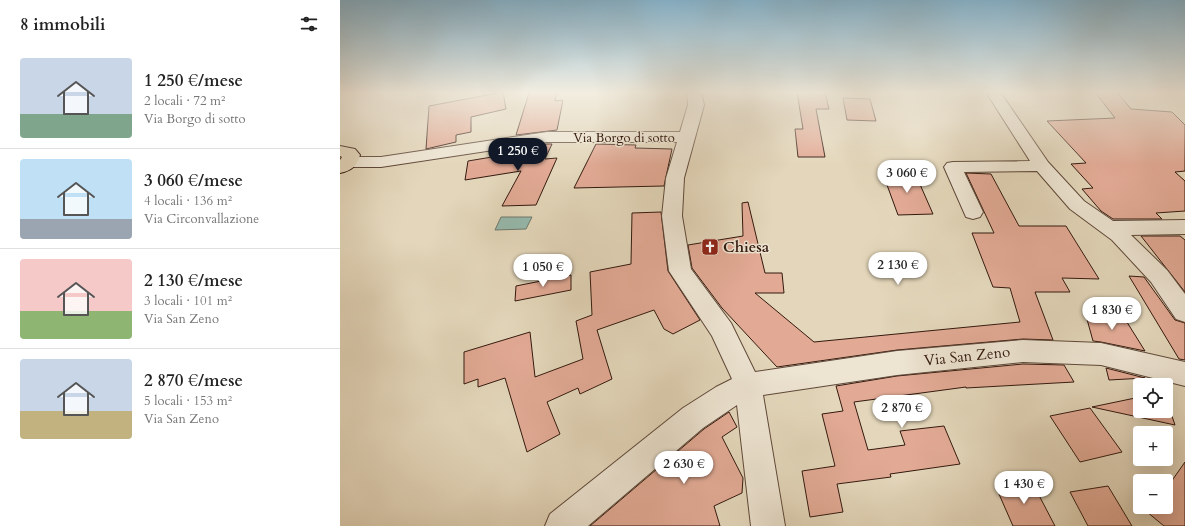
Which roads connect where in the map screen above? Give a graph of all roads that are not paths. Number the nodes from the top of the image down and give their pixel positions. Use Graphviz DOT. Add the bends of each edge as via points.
graph roads {
  1 [pos="692,117"];
  2 [pos="1009,117"];
  3 [pos="686,137"];
  4 [pos="343,160"];
  5 [pos="1042,166"];
  6 [pos="973,212"];
  7 [pos="1185,227"];
  8 [pos="1111,228"];
  9 [pos="1185,312"];
  10 [pos="1185,374"];
  11 [pos="748,385"];
  12 [pos="562,526"];
  13 [pos="768,526"];
  1 -- 3 [label="street"];
  2 -- 5 [label="street"];
  3 -- 4 [label="street, Via Borgo di sotto" via="547,137 381,162"];
  3 -- 11 [label="street" via="675,178 672,216 680,271 722,330"];
  5 -- 6 [label="street" via="953,167"];
  5 -- 8 [label="street" via="1077,205"];
  7 -- 8 [label="street"];
  8 -- 9 [label="street" via="1159,276"];
  10 -- 11 [label="street, Via San Zeno" via="1101,354 1023,351 897,363"];
  11 -- 12 [label="street, Via San Zeno" via="693,418"];
  11 -- 13 [label="street"];
}
